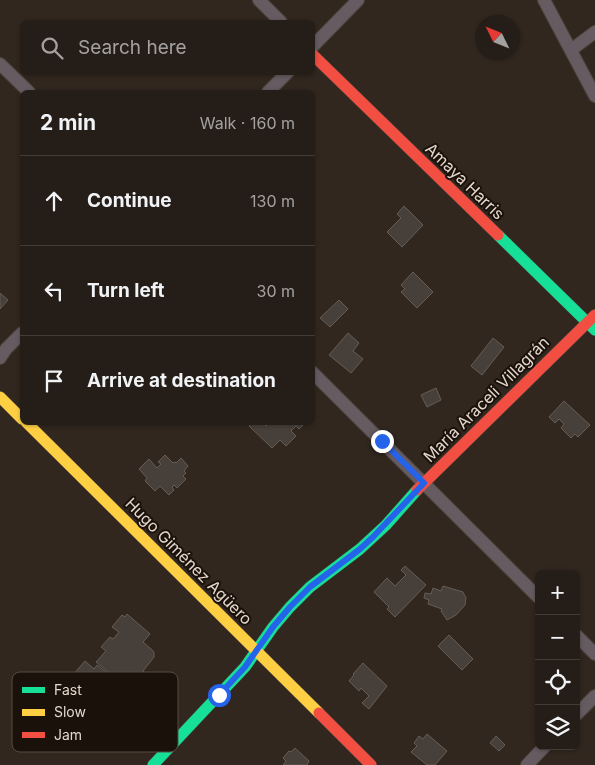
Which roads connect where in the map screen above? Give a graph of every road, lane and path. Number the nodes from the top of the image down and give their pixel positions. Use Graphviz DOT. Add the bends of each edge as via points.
graph roads {
  1 [pos="259,0"];
  2 [pos="358,0"];
  3 [pos="544,0"];
  4 [pos="279,20"];
  5 [pos="595,32"];
  6 [pos="315,44"];
  7 [pos="571,50"];
  8 [pos="315,57"];
  9 [pos="0,64"];
  10 [pos="285,75"];
  11 [pos="27,90"];
  12 [pos="270,90"];
  13 [pos="595,96"];
  14 [pos="592,323"];
  15 [pos="20,335"];
  16 [pos="0,358"];
  17 [pos="315,375"];
  18 [pos="0,396"];
  19 [pos="20,417"];
  20 [pos="29,425"];
  21 [pos="424,483"];
  22 [pos="535,594"];
  23 [pos="580,640"];
  24 [pos="256,650"];
  25 [pos="595,654"];
  26 [pos="595,696"];
  27 [pos="580,711"];
  28 [pos="178,738"];
  29 [pos="541,750"];
  30 [pos="165,752"];
  31 [pos="153,765"];
  32 [pos="371,765"];
  33 [pos="527,765"];
  1 -- 4 [label="street"];
  2 -- 6 [label="street"];
  3 -- 7 [label="street"];
  5 -- 7 [label="street"];
  7 -- 13 [label="street"];
  8 -- 14 [label="street, Amaya Harris"];
  9 -- 11 [label="street"];
  10 -- 12 [label="street"];
  14 -- 21 [label="street, María Araceli Villagrán"];
  15 -- 16 [label="street"];
  17 -- 21 [label="street"];
  18 -- 19 [label="street"];
  20 -- 24 [label="street, Hugo Giménez Agüero"];
  21 -- 22 [label="street"];
  21 -- 24 [label="street, María Araceli Villagrán" via="360,549 303,594"];
  23 -- 25 [label="street"];
  24 -- 28 [label="street, María Araceli Villagrán" via="245,667"];
  24 -- 32 [label="street, Hugo Giménez Agüero"];
  26 -- 27 [label="street"];
  29 -- 33 [label="street"];
  30 -- 31 [label="street, María Araceli Villagrán"];
}
